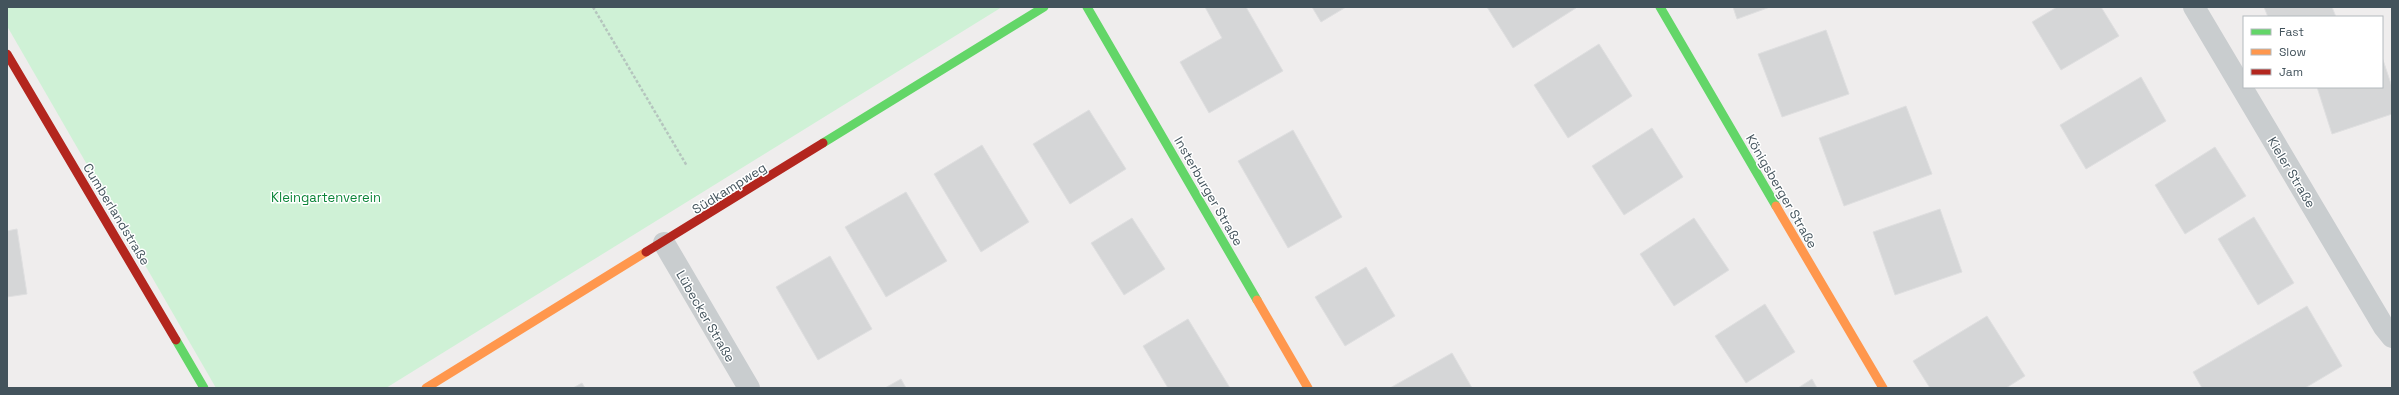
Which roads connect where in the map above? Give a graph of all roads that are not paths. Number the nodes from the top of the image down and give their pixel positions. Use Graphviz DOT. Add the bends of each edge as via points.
graph roads {
  1 [pos="1044,7"];
  2 [pos="1087,7"];
  3 [pos="1660,7"];
  4 [pos="2194,7"];
  5 [pos="7,54"];
  6 [pos="664,243"];
  7 [pos="2392,337"];
  8 [pos="204,388"];
  9 [pos="426,388"];
  10 [pos="749,388"];
  11 [pos="1308,388"];
  12 [pos="1883,388"];
  1 -- 6 [label="street, Südkampweg"];
  2 -- 11 [label="street, Insterburger Straße"];
  3 -- 12 [label="street, Königsberger Straße"];
  4 -- 7 [label="street, Kieler Straße"];
  5 -- 8 [label="street, Cumberlandstraße"];
  6 -- 9 [label="street, Südkampweg"];
  6 -- 10 [label="street, Lübecker Straße"];
}
